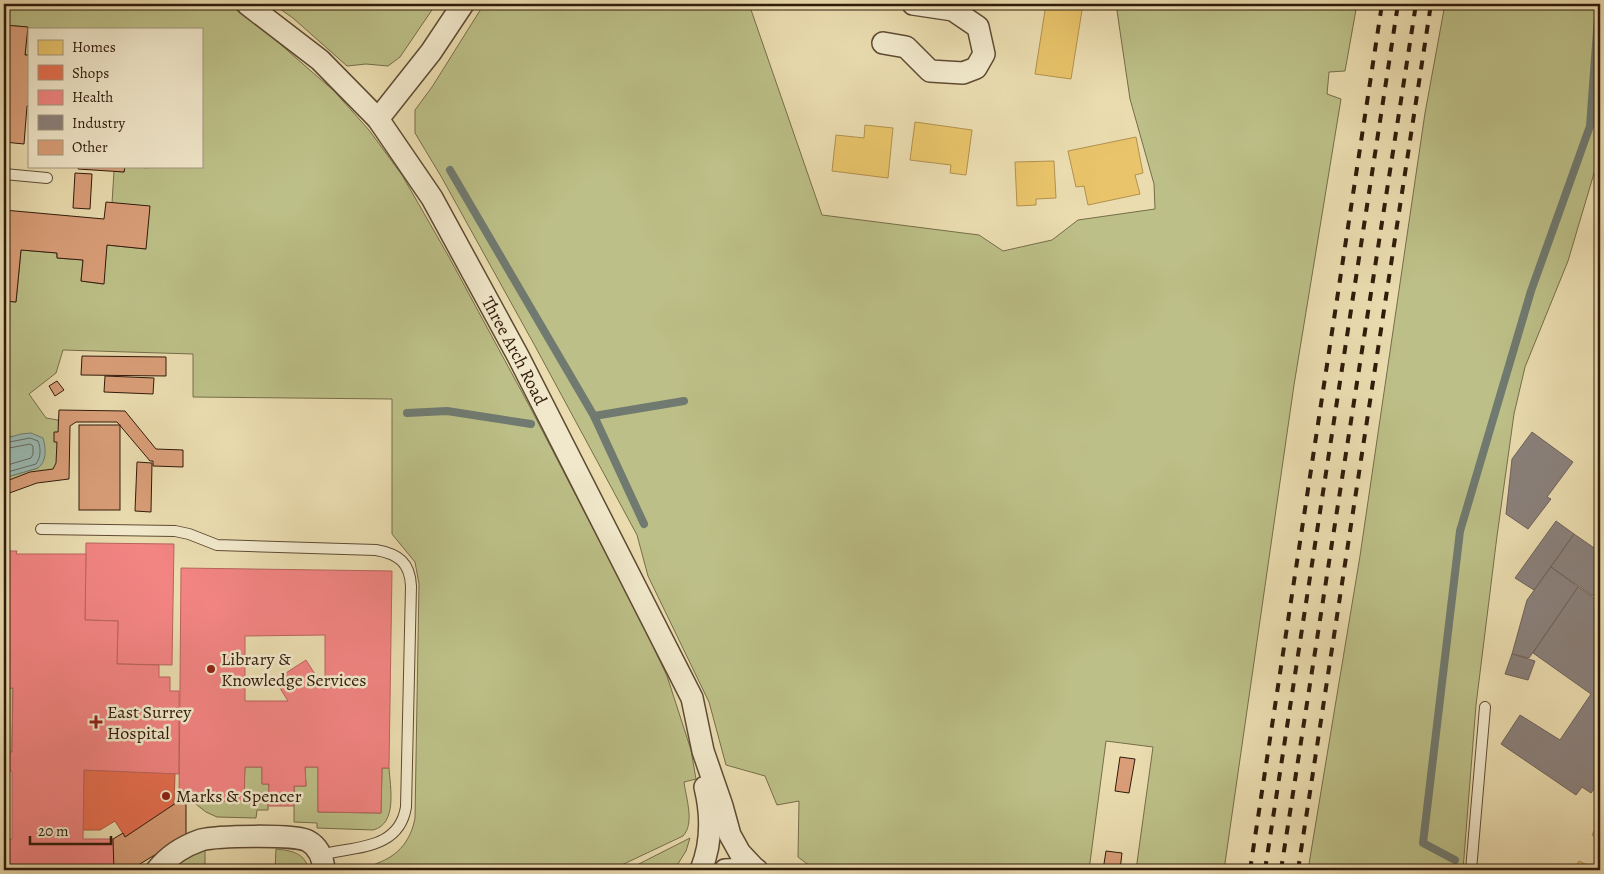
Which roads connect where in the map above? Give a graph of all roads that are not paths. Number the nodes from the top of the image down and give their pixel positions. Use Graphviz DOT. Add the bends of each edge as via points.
graph roads {
  1 [pos="247,4"];
  2 [pos="463,4"];
  3 [pos="913,4"];
  4 [pos="883,43"];
  5 [pos="378,118"];
  6 [pos="4,174"];
  7 [pos="47,178"];
  8 [pos="40,529"];
  9 [pos="1486,707"];
  10 [pos="703,751"];
  11 [pos="322,863"];
  12 [pos="157,870"];
  13 [pos="701,870"];
  14 [pos="725,870"];
  15 [pos="756,870"];
  16 [pos="1471,870"];
  1 -- 5 [label="street, Three Arch Road" via="320,60"];
  2 -- 5 [label="street" via="431,52"];
  3 -- 4 [label="street" via="953,10 978,27 984,54 976,68 963,73 930,71 906,47"];
  5 -- 10 [label="street, Three Arch Road" via="432,198 518,356 692,698"];
  6 -- 7 [label="lane"];
  8 -- 11 [label="lane" via="175,531 217,545 376,550 403,561 410,572 411,586 406,808 393,834 369,846 335,851"];
  9 -- 16 [label="lane"];
  10 -- 13 [label="street, Three Arch Road" via="703,782 711,829"];
  10 -- 15 [label="street, Three Arch Road" via="730,835 740,853"];
  11 -- 12 [label="street" via="314,845 303,839 205,839 179,850"];
  14 -- 15 [label="street"];
}
